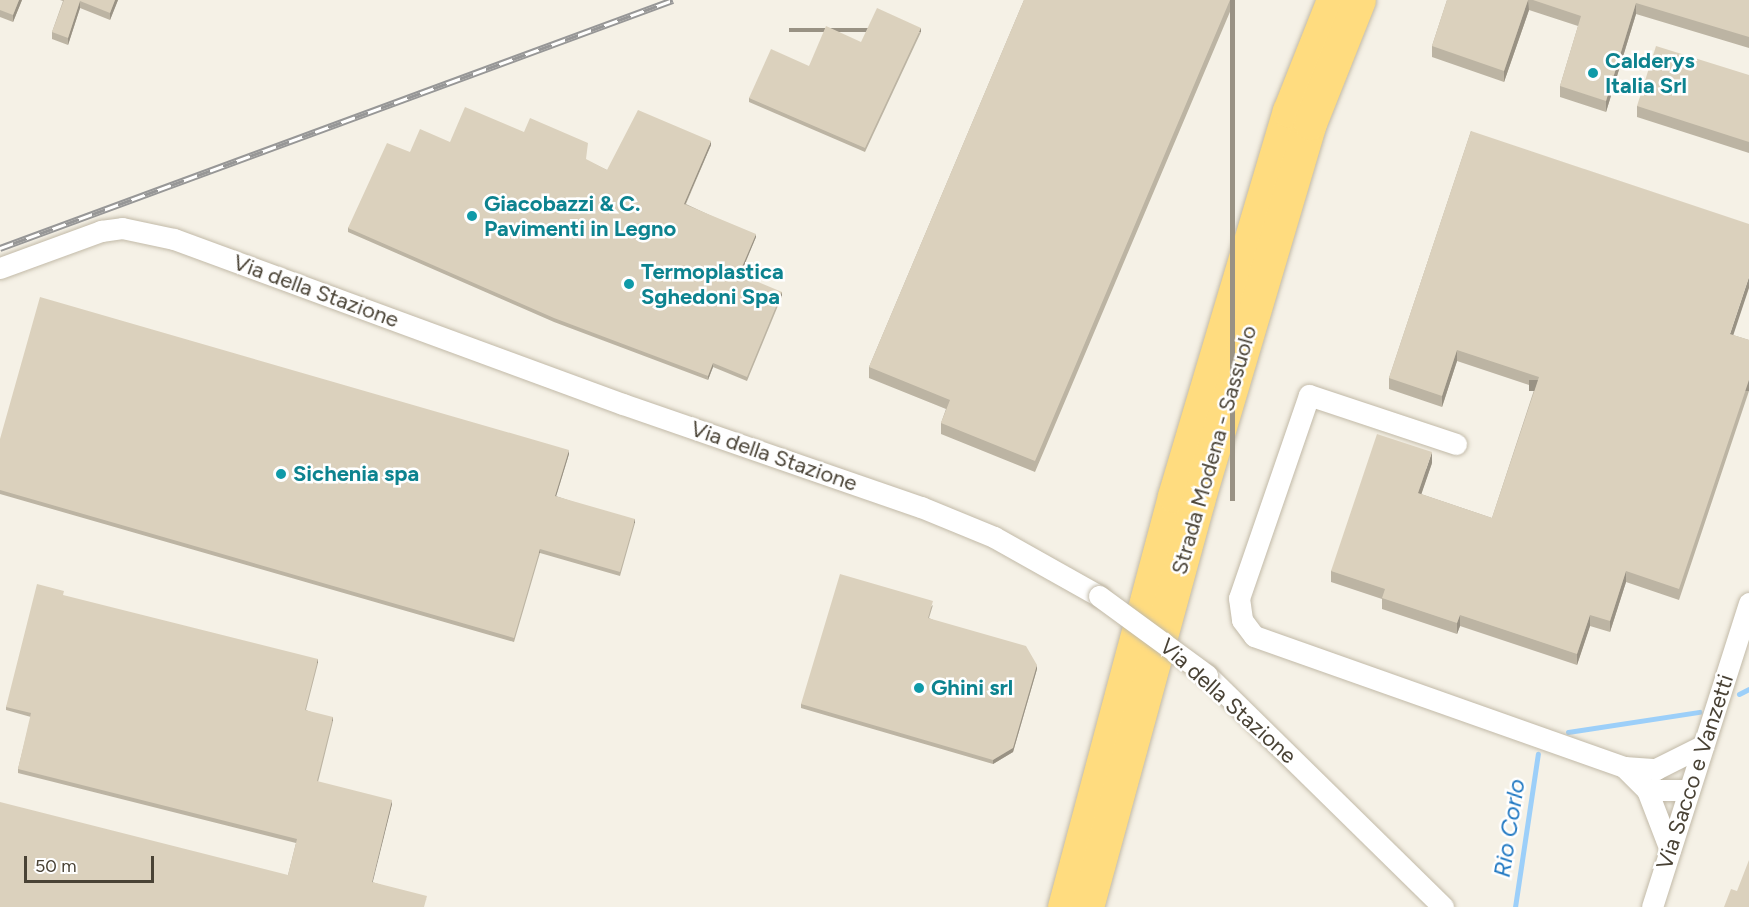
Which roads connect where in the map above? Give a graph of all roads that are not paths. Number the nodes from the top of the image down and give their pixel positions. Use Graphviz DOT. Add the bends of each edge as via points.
graph roads {
  1 [pos="1333,0"];
  2 [pos="1359,0"];
  3 [pos="0,268"];
  4 [pos="1456,444"];
  5 [pos="1749,603"];
  6 [pos="1702,746"];
  7 [pos="1624,767"];
  8 [pos="1656,769"];
  9 [pos="1647,790"];
  10 [pos="1689,790"];
  11 [pos="1670,849"];
  12 [pos="1064,907"];
  13 [pos="1088,907"];
  14 [pos="1443,907"];
  15 [pos="1652,907"];
  1 -- 12 [label="highway, Strada Modena - Sassuolo" via="1289,111 1174,496"];
  2 -- 13 [label="highway, Strada Modena - Sassuolo" via="1310,123 1198,501"];
  3 -- 14 [label="street, Via della Stazione, bridge" via="101,231 122,228 174,239 623,404 921,507 994,537 1099,596 1207,675"];
  4 -- 7 [label="street" via="1309,395 1239,598 1242,620 1254,636"];
  5 -- 6 [label="street, Via Sacco e Vanzetti"];
  6 -- 8 [label="street"];
  6 -- 10 [label="street, Via Sacco e Vanzetti"];
  7 -- 8 [label="street"];
  7 -- 9 [label="street"];
  8 -- 10 [label="street"];
  9 -- 10 [label="street"];
  9 -- 11 [label="street"];
  10 -- 11 [label="street, Via Sacco e Vanzetti"];
  11 -- 15 [label="street, Via Sacco e Vanzetti"];
}
